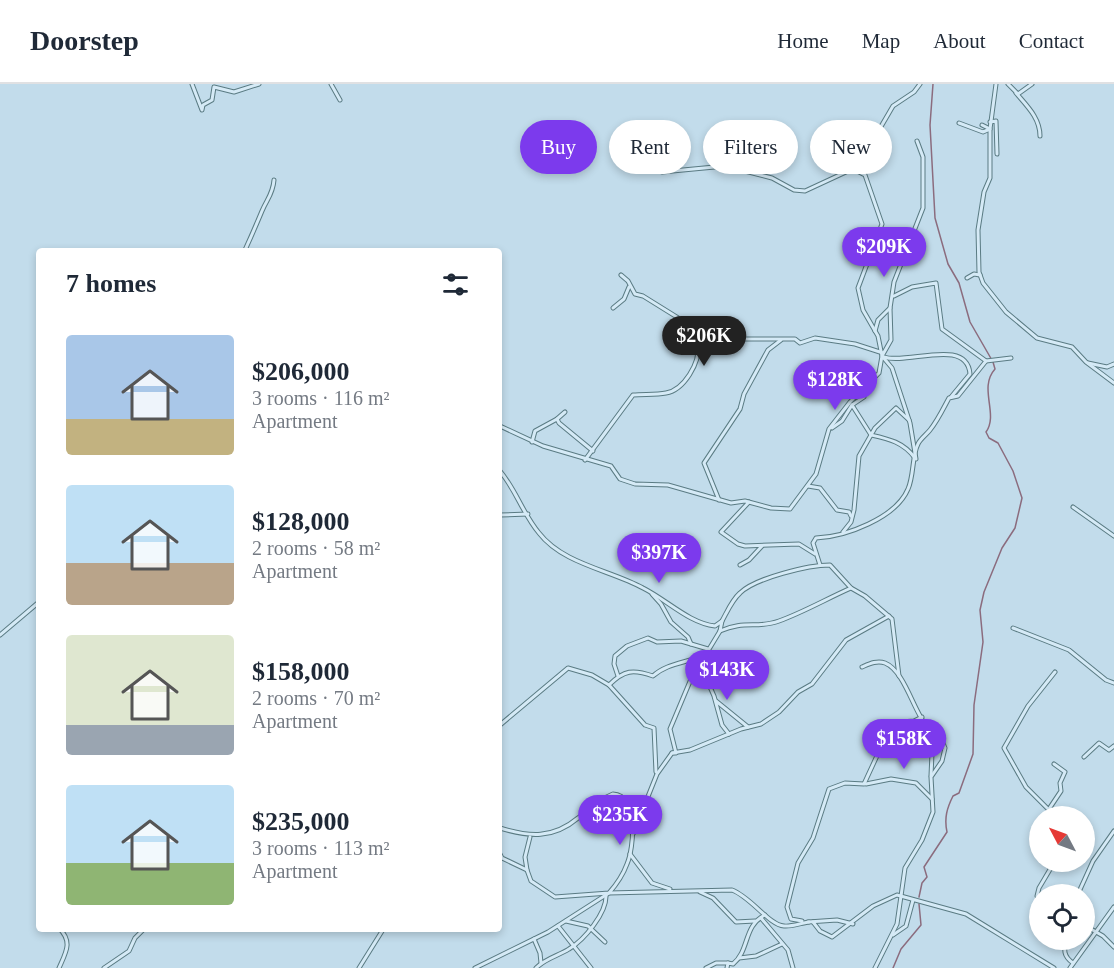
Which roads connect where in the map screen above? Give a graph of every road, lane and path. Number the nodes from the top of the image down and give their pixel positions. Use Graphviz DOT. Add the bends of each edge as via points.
graph roads {
  1 [pos="192,84"];
  2 [pos="259,84"];
  3 [pos="331,84"];
  4 [pos="920,84"];
  5 [pos="996,84"];
  6 [pos="1008,84"];
  7 [pos="1032,84"];
  8 [pos="214,86"];
  9 [pos="1016,93"];
  10 [pos="340,100"];
  11 [pos="885,120"];
  12 [pos="990,122"];
  13 [pos="959,123"];
  14 [pos="982,125"];
  15 [pos="990,129"];
  16 [pos="1040,136"];
  17 [pos="917,141"];
  18 [pos="997,154"];
  19 [pos="691,169"];
  20 [pos="839,174"];
  21 [pos="861,174"];
  22 [pos="274,180"];
  23 [pos="246,248"];
  24 [pos="621,275"];
  25 [pos="980,275"];
  26 [pos="967,278"];
  27 [pos="629,287"];
  28 [pos="894,296"];
  29 [pos="613,308"];
  30 [pos="890,308"];
  31 [pos="695,323"];
  32 [pos="875,331"];
  33 [pos="783,339"];
  34 [pos="882,354"];
  35 [pos="1011,358"];
  36 [pos="986,362"];
  37 [pos="1086,362"];
  38 [pos="1114,364"];
  39 [pos="1114,383"];
  40 [pos="866,386"];
  41 [pos="950,398"];
  42 [pos="852,405"];
  43 [pos="565,412"];
  44 [pos="557,419"];
  45 [pos="909,420"];
  46 [pos="502,427"];
  47 [pos="829,430"];
  48 [pos="870,435"];
  49 [pos="532,442"];
  50 [pos="593,451"];
  51 [pos="916,459"];
  52 [pos="585,460"];
  53 [pos="502,474"];
  54 [pos="808,486"];
  55 [pos="719,500"];
  56 [pos="749,502"];
  57 [pos="1073,507"];
  58 [pos="502,514"];
  59 [pos="528,514"];
  60 [pos="852,518"];
  61 [pos="842,533"];
  62 [pos="1114,536"];
  63 [pos="762,546"];
  64 [pos="817,555"];
  65 [pos="740,565"];
  66 [pos="820,565"];
  67 [pos="851,588"];
  68 [pos="651,592"];
  69 [pos="36,605"];
  70 [pos="889,616"];
  71 [pos="722,621"];
  72 [pos="1013,628"];
  73 [pos="720,631"];
  74 [pos="0,635"];
  75 [pos="691,644"];
  76 [pos="708,649"];
  77 [pos="705,656"];
  78 [pos="862,667"];
  79 [pos="1055,672"];
  80 [pos="618,676"];
  81 [pos="899,677"];
  82 [pos="1114,683"];
  83 [pos="609,685"];
  84 [pos="715,700"];
  85 [pos="922,717"];
  86 [pos="502,723"];
  87 [pos="748,727"];
  88 [pos="729,734"];
  89 [pos="941,738"];
  90 [pos="1114,746"];
  91 [pos="672,753"];
  92 [pos="1084,757"];
  93 [pos="1054,764"];
  94 [pos="657,774"];
  95 [pos="931,777"];
  96 [pos="864,784"];
  97 [pos="933,800"];
  98 [pos="1046,806"];
  99 [pos="1051,806"];
  100 [pos="502,829"];
  101 [pos="1114,831"];
  102 [pos="633,834"];
  103 [pos="531,836"];
  104 [pos="630,854"];
  105 [pos="502,858"];
  106 [pos="527,870"];
  107 [pos="1083,884"];
  108 [pos="674,890"];
  109 [pos="698,891"];
  110 [pos="608,894"];
  111 [pos="902,897"];
  112 [pos="913,900"];
  113 [pos="1114,907"];
  114 [pos="765,915"];
  115 [pos="761,918"];
  116 [pos="566,921"];
  117 [pos="756,921"];
  118 [pos="811,922"];
  119 [pos="853,924"];
  120 [pos="558,926"];
  121 [pos="590,928"];
  122 [pos="1095,931"];
  123 [pos="62,932"];
  124 [pos="141,932"];
  125 [pos="382,932"];
  126 [pos="892,935"];
  127 [pos="534,939"];
  128 [pos="605,942"];
  129 [pos="782,944"];
  130 [pos="574,945"];
  131 [pos="1114,947"];
  132 [pos="1064,950"];
  133 [pos="1082,950"];
  134 [pos="739,958"];
  135 [pos="541,963"];
  136 [pos="728,963"];
  137 [pos="1073,963"];
  138 [pos="59,968"];
  139 [pos="104,968"];
  140 [pos="359,968"];
  141 [pos="475,968"];
  142 [pos="536,968"];
  143 [pos="591,968"];
  144 [pos="706,968"];
  145 [pos="726,968"];
  146 [pos="793,968"];
  147 [pos="874,968"];
  148 [pos="1054,968"];
  149 [pos="1070,968"];
  1 -- 8 [label="street" via="202,110 212,100"];
  2 -- 8 [label="street" via="234,92"];
  3 -- 10 [label="street"];
  4 -- 11 [label="street" via="893,106"];
  5 -- 12 [label="street"];
  6 -- 9 [label="street"];
  7 -- 9 [label="street"];
  9 -- 16 [label="street" via="1032,112"];
  12 -- 15 [label="street"];
  12 -- 18 [label="street" via="996,121"];
  13 -- 15 [label="street" via="983,132"];
  14 -- 15 [label="street"];
  15 -- 25 [label="street" via="990,178 978,230"];
  17 -- 28 [label="street" via="923,157 923,208 894,282"];
  19 -- 20 [label="street" via="725,166 805,191"];
  21 -- 32 [label="street" via="882,224 858,288 863,310"];
  22 -- 23 [label="street" via="269,202"];
  24 -- 27 [label="street"];
  25 -- 26 [label="street"];
  25 -- 37 [label="street" via="991,296 1037,338 1072,347"];
  27 -- 29 [label="street" via="624,299"];
  27 -- 31 [label="street" via="634,294"];
  28 -- 30 [label="street"];
  28 -- 36 [label="street" via="912,287 936,284 942,329"];
  30 -- 32 [label="street" via="878,320"];
  30 -- 34 [label="street" via="891,340"];
  31 -- 33 [label="street" via="737,339"];
  31 -- 50 [label="street" via="693,331 699,347 689,376 666,393 633,395"];
  32 -- 34 [label="street"];
  33 -- 34 [label="street" via="800,343 815,338 855,344"];
  33 -- 55 [label="street" via="768,350 740,409 704,463"];
  34 -- 40 [label="street" via="879,372"];
  34 -- 41 [label="street" via="896,359 951,354 963,358 970,374"];
  34 -- 45 [label="street" via="892,368"];
  35 -- 36 [label="street"];
  36 -- 41 [label="street" via="958,396"];
  37 -- 38 [label="street" via="1107,367"];
  37 -- 39 [label="street"];
  40 -- 42 [label="street" via="864,397"];
  40 -- 47 [label="street"];
  41 -- 51 [label="street" via="918,443"];
  42 -- 47 [label="street" via="842,421"];
  42 -- 48 [label="street"];
  43 -- 44 [label="street"];
  44 -- 49 [label="street" via="536,431"];
  44 -- 50 [label="street"];
  45 -- 48 [label="street" via="896,408"];
  45 -- 51 [label="street"];
  46 -- 49 [label="street"];
  47 -- 54 [label="street" via="816,474"];
  48 -- 51 [label="street" via="896,442"];
  48 -- 60 [label="street" via="859,456 859,485"];
  49 -- 52 [label="street"];
  50 -- 52 [label="street"];
  51 -- 61 [label="street" via="909,488 892,510 879,521"];
  52 -- 55 [label="street" via="611,466 620,479 635,484 668,485"];
  53 -- 59 [label="street"];
  54 -- 56 [label="street" via="790,508"];
  54 -- 60 [label="street" via="820,488 837,510 849,512"];
  55 -- 56 [label="street"];
  56 -- 63 [label="street" via="722,532 738,544"];
  57 -- 62 [label="street"];
  58 -- 59 [label="street"];
  59 -- 68 [label="street" via="538,533 553,547"];
  60 -- 61 [label="street"];
  61 -- 64 [label="street" via="816,538 813,543"];
  63 -- 64 [label="street" via="799,544"];
  63 -- 65 [label="street"];
  64 -- 66 [label="street"];
  66 -- 67 [label="street" via="830,565"];
  66 -- 71 [label="street" via="755,582 738,594"];
  67 -- 70 [label="street"];
  67 -- 73 [label="street" via="778,622 744,623"];
  68 -- 71 [label="street" via="701,624 715,626"];
  68 -- 75 [label="street"];
  69 -- 74 [label="street"];
  70 -- 81 [label="street" via="894,623"];
  70 -- 87 [label="street" via="846,640 812,684 779,712"];
  71 -- 73 [label="street"];
  72 -- 82 [label="street" via="1069,650"];
  73 -- 76 [label="street"];
  75 -- 76 [label="street"];
  75 -- 80 [label="street" via="648,638 627,646 615,656"];
  76 -- 77 [label="street"];
  77 -- 80 [label="street" via="671,665 653,676 632,670"];
  77 -- 84 [label="street" via="703,671"];
  77 -- 91 [label="street" via="670,729 676,745 676,753"];
  78 -- 81 [label="street" via="886,663"];
  79 -- 98 [label="street" via="1028,706 1004,748 1026,787"];
  80 -- 83 [label="street"];
  81 -- 85 [label="street"];
  83 -- 86 [label="street" via="568,668"];
  83 -- 94 [label="street" via="645,725 654,728"];
  84 -- 87 [label="street"];
  84 -- 88 [label="street" via="722,725"];
  85 -- 89 [label="street"];
  85 -- 96 [label="street" via="896,727 880,748"];
  87 -- 88 [label="street"];
  88 -- 91 [label="street"];
  89 -- 95 [label="street" via="930,759"];
  89 -- 95 [label="street" via="944,755"];
  90 -- 92 [label="street" via="1109,750 1098,743"];
  91 -- 94 [label="street"];
  93 -- 99 [label="street" via="1065,771 1060,783 1062,791"];
  94 -- 102 [label="street"];
  95 -- 97 [label="street"];
  96 -- 97 [label="street" via="891,778 916,783"];
  96 -- 118 [label="street" via="845,783 829,789 813,838 800,859 786,909 792,919"];
  97 -- 111 [label="street" via="933,812 922,840 905,868"];
  100 -- 103 [label="street"];
  101 -- 107 [label="street"];
  102 -- 103 [label="street" via="632,813 624,800 613,794 566,828"];
  102 -- 104 [label="street"];
  103 -- 106 [label="street" via="525,857"];
  104 -- 108 [label="street" via="652,883"];
  104 -- 110 [label="street"];
  105 -- 106 [label="street"];
  106 -- 110 [label="street" via="531,881 555,897"];
  108 -- 109 [label="street"];
  108 -- 110 [label="street"];
  109 -- 114 [label="street" via="732,890 744,894"];
  109 -- 117 [label="street" via="713,898 736,922"];
  110 -- 116 [label="street"];
  110 -- 121 [label="street" via="603,910"];
  111 -- 112 [label="street"];
  111 -- 119 [label="street" via="897,895 879,902"];
  111 -- 126 [label="street"];
  112 -- 126 [label="street" via="906,926"];
  112 -- 148 [label="street" via="966,914"];
  113 -- 122 [label="street"];
  114 -- 115 [label="street"];
  114 -- 118 [label="street" via="784,926"];
  115 -- 117 [label="street"];
  115 -- 129 [label="street"];
  116 -- 120 [label="street"];
  116 -- 121 [label="street"];
  117 -- 134 [label="street" via="746,935"];
  118 -- 119 [label="street" via="837,920"];
  118 -- 119 [label="street" via="832,937"];
  120 -- 127 [label="street"];
  120 -- 130 [label="street"];
  121 -- 128 [label="street"];
  121 -- 130 [label="street"];
  122 -- 131 [label="street"];
  123 -- 138 [label="street" via="69,945"];
  124 -- 139 [label="street" via="129,951"];
  125 -- 140 [label="street"];
  126 -- 147 [label="street"];
  127 -- 135 [label="street"];
  127 -- 141 [label="street"];
  129 -- 134 [label="street" via="756,956"];
  129 -- 146 [label="street"];
  130 -- 135 [label="street"];
  130 -- 143 [label="street"];
  132 -- 137 [label="street"];
  133 -- 137 [label="street"];
  134 -- 136 [label="street"];
  135 -- 142 [label="street"];
  136 -- 144 [label="street"];
  136 -- 145 [label="street"];
  137 -- 149 [label="street"];
}
